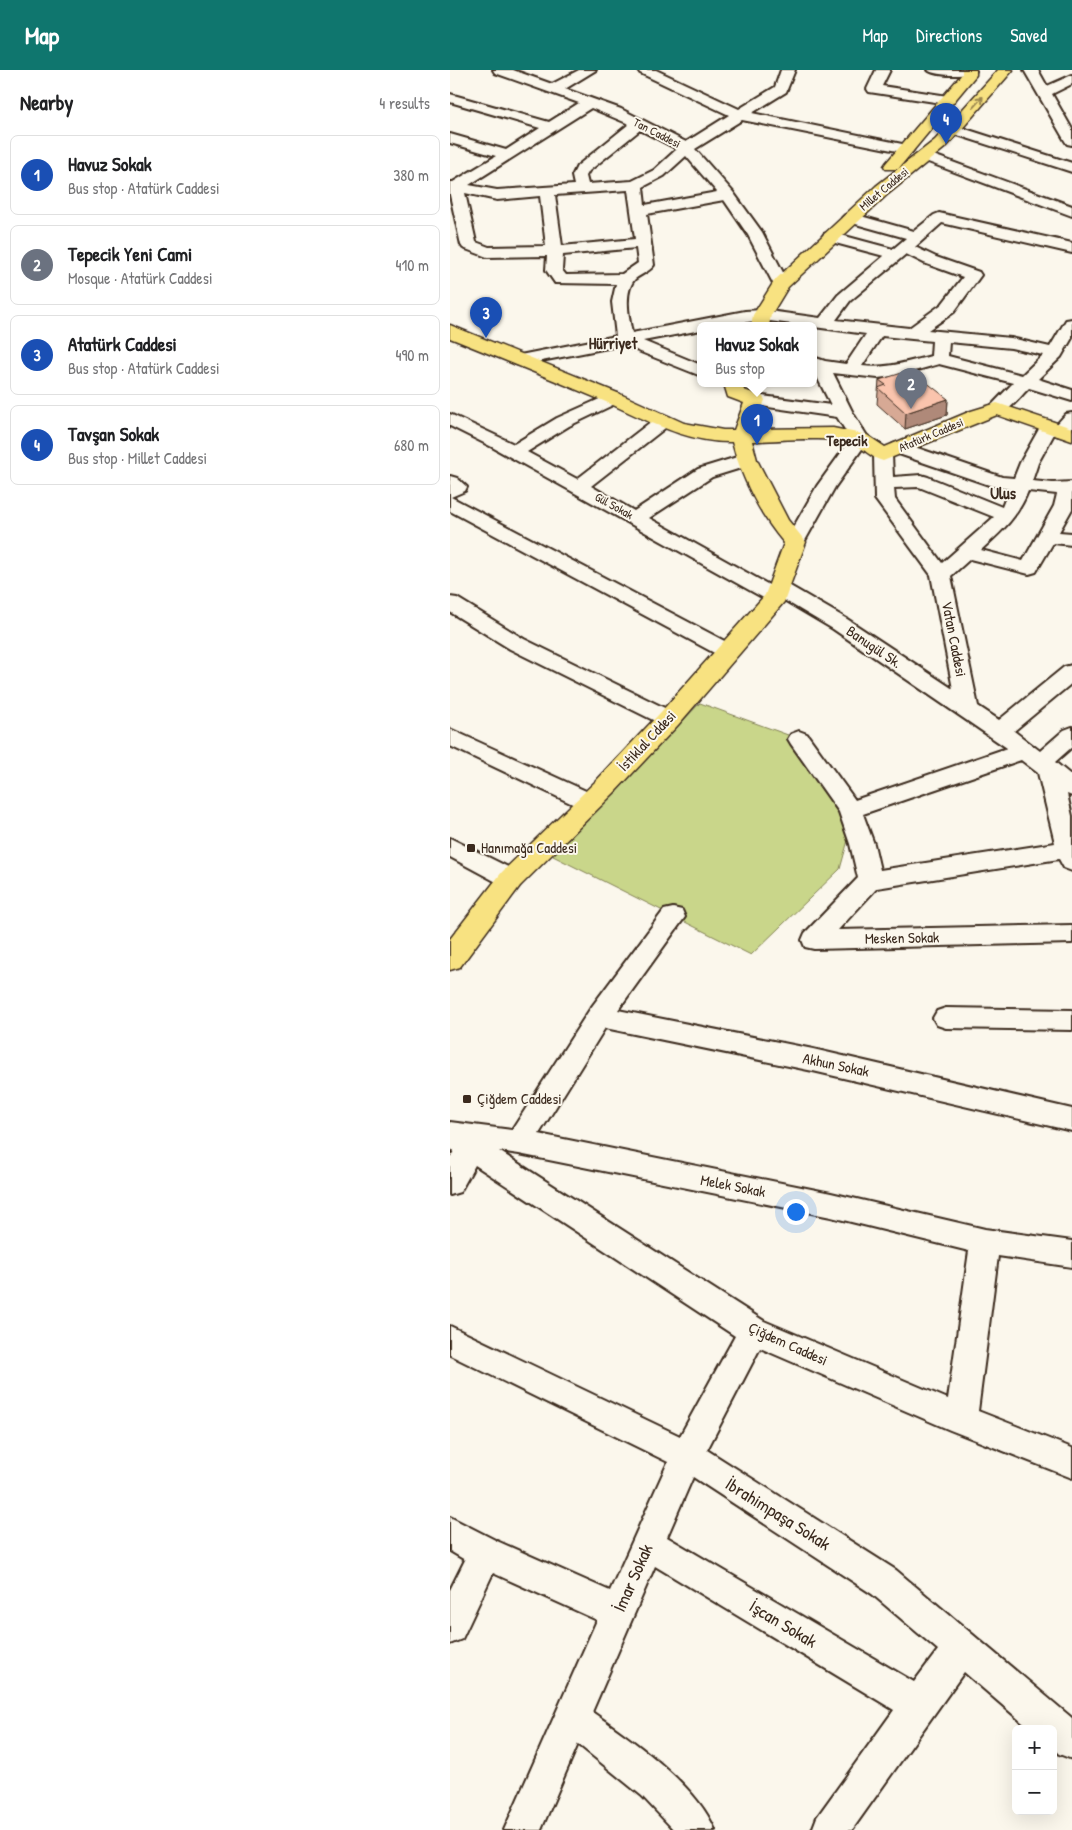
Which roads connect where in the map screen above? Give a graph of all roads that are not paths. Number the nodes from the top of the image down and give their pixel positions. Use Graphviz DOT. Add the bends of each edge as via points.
graph roads {
  1 [pos="589,70"];
  2 [pos="645,70"];
  3 [pos="788,70"];
  4 [pos="883,70"];
  5 [pos="935,70"];
  6 [pos="1006,70"];
  7 [pos="1031,70"];
  8 [pos="506,71"];
  9 [pos="969,71"];
  10 [pos="1072,79"];
  11 [pos="554,88"];
  12 [pos="1044,92"];
  13 [pos="450,98"];
  14 [pos="948,100"];
  15 [pos="590,102"];
  16 [pos="740,114"];
  17 [pos="639,124"];
  18 [pos="551,127"];
  19 [pos="953,129"];
  20 [pos="450,138"];
  21 [pos="1072,142"];
  22 [pos="686,148"];
  23 [pos="907,149"];
  24 [pos="508,156"];
  25 [pos="925,156"];
  26 [pos="1072,168"];
  27 [pos="635,185"];
  28 [pos="452,188"];
  29 [pos="582,189"];
  30 [pos="548,192"];
  31 [pos="728,195"];
  32 [pos="639,211"];
  33 [pos="1072,211"];
  34 [pos="851,218"];
  35 [pos="916,236"];
  36 [pos="830,237"];
  37 [pos="644,243"];
  38 [pos="1072,248"];
  39 [pos="899,250"];
  40 [pos="556,251"];
  41 [pos="627,279"];
  42 [pos="780,284"];
  43 [pos="761,321"];
  44 [pos="715,322"];
  45 [pos="793,322"];
  46 [pos="817,323"];
  47 [pos="825,323"];
  48 [pos="1072,324"];
  49 [pos="697,326"];
  50 [pos="877,330"];
  51 [pos="450,331"];
  52 [pos="912,334"];
  53 [pos="941,336"];
  54 [pos="624,340"];
  55 [pos="1056,358"];
  56 [pos="939,359"];
  57 [pos="520,360"];
  58 [pos="817,364"];
  59 [pos="697,369"];
  60 [pos="851,370"];
  61 [pos="1025,381"];
  62 [pos="733,387"];
  63 [pos="1072,396"];
  64 [pos="613,398"];
  65 [pos="755,400"];
  66 [pos="997,409"];
  67 [pos="843,412"];
  68 [pos="663,421"];
  69 [pos="454,425"];
  70 [pos="1064,428"];
  71 [pos="741,437"];
  72 [pos="860,439"];
  73 [pos="514,452"];
  74 [pos="891,452"];
  75 [pos="746,460"];
  76 [pos="884,483"];
  77 [pos="1020,486"];
  78 [pos="578,487"];
  79 [pos="1070,488"];
  80 [pos="452,491"];
  81 [pos="1006,515"];
  82 [pos="636,518"];
  83 [pos="1047,537"];
  84 [pos="1072,539"];
  85 [pos="795,542"];
  86 [pos="966,551"];
  87 [pos="941,575"];
  88 [pos="777,592"];
  89 [pos="450,603"];
  90 [pos="727,651"];
  91 [pos="1072,672"];
  92 [pos="968,711"];
  93 [pos="669,719"];
  94 [pos="1000,731"];
  95 [pos="1072,735"];
  96 [pos="450,737"];
  97 [pos="799,738"];
  98 [pos="1037,761"];
  99 [pos="1072,788"];
  100 [pos="589,802"];
  101 [pos="850,810"];
  102 [pos="450,847"];
  103 [pos="1071,856"];
  104 [pos="511,879"];
  105 [pos="870,880"];
  106 [pos="673,917"];
  107 [pos="1072,934"];
  108 [pos="450,959"];
  109 [pos="599,1016"];
  110 [pos="946,1018"];
  111 [pos="1072,1020"];
  112 [pos="1072,1120"];
  113 [pos="458,1139"];
  114 [pos="519,1142"];
  115 [pos="450,1183"];
  116 [pos="985,1242"];
  117 [pos="1072,1254"];
  118 [pos="753,1330"];
  119 [pos="450,1340"];
  120 [pos="961,1419"];
  121 [pos="687,1455"];
  122 [pos="1072,1463"];
  123 [pos="450,1533"];
  124 [pos="648,1544"];
  125 [pos="485,1553"];
  126 [pos="618,1612"];
  127 [pos="450,1627"];
  128 [pos="961,1646"];
  129 [pos="918,1704"];
  130 [pos="571,1718"];
  131 [pos="1072,1741"];
  132 [pos="522,1830"];
  133 [pos="697,1830"];
  134 [pos="830,1830"];
  1 -- 11 [label="street"];
  2 -- 16 [label="street"];
  3 -- 16 [label="street" via="781,88"];
  4 -- 14 [label="street" via="874,89"];
  5 -- 9 [label="street"];
  19 -- 6 [label="main road, Millet Caddesi, one-way"];
  7 -- 12 [label="street"];
  8 -- 11 [label="street, Tan Caddesi"];
  9 -- 14 [label="main road, Millet Caddesi" via="970,74"];
  10 -- 12 [label="street"];
  11 -- 15 [label="street, Tan Caddesi"];
  12 -- 21 [label="street"];
  13 -- 18 [label="street"];
  14 -- 23 [label="main road, Millet Caddesi"];
  15 -- 17 [label="street, Tan Caddesi"];
  15 -- 18 [label="street"];
  16 -- 22 [label="street"];
  16 -- 23 [label="street"];
  17 -- 22 [label="street, Tan Caddesi"];
  17 -- 29 [label="street" via="585,165 579,176"];
  18 -- 24 [label="street"];
  19 -- 25 [label="main road, Millet Caddesi"];
  19 -- 26 [label="street"];
  20 -- 24 [label="street"];
  22 -- 27 [label="street" via="659,173"];
  22 -- 31 [label="street, Tan Caddesi"];
  23 -- 34 [label="main road, Millet Caddesi"];
  24 -- 28 [label="street"];
  25 -- 33 [label="street"];
  25 -- 34 [label="main road, Millet Caddesi"];
  27 -- 29 [label="street"];
  27 -- 32 [label="street"];
  28 -- 30 [label="street" via="497,195"];
  28 -- 40 [label="street" via="466,226 469,245 487,252"];
  29 -- 30 [label="street"];
  30 -- 40 [label="street"];
  31 -- 32 [label="street"];
  31 -- 42 [label="street, Tan Caddesi" via="756,235"];
  32 -- 37 [label="street"];
  34 -- 35 [label="street"];
  34 -- 36 [label="main road"];
  35 -- 38 [label="street" via="939,218"];
  35 -- 39 [label="street"];
  36 -- 39 [label="street"];
  36 -- 42 [label="main road"];
  37 -- 40 [label="street"];
  37 -- 41 [label="street" via="646,265"];
  39 -- 47 [label="street" via="844,298"];
  39 -- 52 [label="street" via="973,275 948,308"];
  40 -- 41 [label="street" via="554,270 561,280"];
  41 -- 54 [label="street" via="620,311"];
  42 -- 43 [label="main road"];
  43 -- 44 [label="street" via="745,316"];
  43 -- 45 [label="street"];
  46 -- 47 [label="street"];
  47 -- 50 [label="street"];
  48 -- 55 [label="street"];
  49 -- 54 [label="street"];
  50 -- 52 [label="street"];
  50 -- 60 [label="street"];
  51 -- 57 [label="main road, Atatürk Caddesi"];
  52 -- 53 [label="street"];
  53 -- 55 [label="street" via="1011,343"];
  53 -- 56 [label="street"];
  54 -- 57 [label="street"];
  54 -- 59 [label="street"];
  55 -- 61 [label="street"];
  56 -- 60 [label="street" via="878,373"];
  56 -- 61 [label="street"];
  57 -- 64 [label="main road, Atatürk Caddesi"];
  58 -- 60 [label="street"];
  58 -- 67 [label="street"];
  61 -- 63 [label="street"];
  61 -- 66 [label="street"];
  62 -- 65 [label="main road" via="735,393"];
  64 -- 68 [label="main road, Atatürk Caddesi"];
  64 -- 73 [label="street" via="563,422"];
  65 -- 67 [label="street"];
  65 -- 71 [label="main road"];
  66 -- 70 [label="main road"];
  66 -- 74 [label="main road, Atatürk Caddesi"];
  67 -- 72 [label="street"];
  68 -- 71 [label="main road, Atatürk Caddesi" via="701,434"];
  68 -- 78 [label="street"];
  69 -- 73 [label="street, Gül Sokak"];
  70 -- 77 [label="street" via="1030,463"];
  71 -- 72 [label="main road, Atatürk Caddesi" via="833,434"];
  71 -- 75 [label="main road"];
  72 -- 74 [label="main road, Atatürk Caddesi"];
  72 -- 85 [label="street" via="826,486"];
  73 -- 78 [label="street, Gül Sokak"];
  74 -- 76 [label="street, Vatan Caddesi"];
  74 -- 77 [label="street"];
  75 -- 82 [label="street" via="705,474"];
  75 -- 85 [label="main road" via="778,522"];
  76 -- 81 [label="street" via="921,481"];
  76 -- 87 [label="street, Vatan Caddesi" via="885,499"];
  77 -- 79 [label="street"];
  77 -- 81 [label="street"];
  78 -- 82 [label="street, Gül Sokak"];
  79 -- 83 [label="street"];
  80 -- 90 [label="street"];
  81 -- 86 [label="street"];
  82 -- 88 [label="street, Gül Sokak"];
  83 -- 84 [label="street"];
  83 -- 86 [label="street" via="1029,568"];
  85 -- 88 [label="main road"];
  86 -- 87 [label="street"];
  87 -- 92 [label="street, Vatan Caddesi"];
  88 -- 90 [label="main road, İstiklal Cddesi"];
  88 -- 92 [label="street, Banugül Sk." via="840,624"];
  89 -- 93 [label="street" via="517,644"];
  90 -- 93 [label="main road, İstiklal Cddesi"];
  91 -- 94 [label="street"];
  92 -- 94 [label="street"];
  93 -- 100 [label="main road, İstiklal Cddesi"];
  94 -- 98 [label="street"];
  95 -- 98 [label="street"];
  96 -- 100 [label="street"];
  97 -- 101 [label="street"];
  98 -- 99 [label="street"];
  98 -- 101 [label="street"];
  98 -- 103 [label="street"];
  100 -- 104 [label="main road, İstiklal Cddesi"];
  101 -- 105 [label="street"];
  102 -- 104 [label="street"];
  103 -- 105 [label="street"];
  104 -- 108 [label="main road, İstiklal Cddesi"];
  105 -- 107 [label="street, Mesken Sokak" via="814,940"];
  106 -- 109 [label="street"];
  109 -- 112 [label="street, Akhun Sokak" via="813,1060"];
  109 -- 114 [label="street"];
  110 -- 111 [label="street"];
  113 -- 114 [label="street, Melek Sokak"];
  113 -- 115 [label="street"];
  113 -- 118 [label="street, Çiğdem Caddesi"];
  114 -- 116 [label="street, Melek Sokak" via="831,1205"];
  116 -- 117 [label="street, Melek Sokak"];
  116 -- 120 [label="street"];
  118 -- 120 [label="street, Çiğdem Caddesi"];
  118 -- 121 [label="street, İmar Sokak"];
  119 -- 121 [label="street, İbrahimpaşa Sokak"];
  120 -- 122 [label="street, Çiğdem Caddesi"];
  121 -- 124 [label="street, İmar Sokak"];
  121 -- 128 [label="street, İbrahimpaşa Sokak" via="884,1582"];
  123 -- 125 [label="street"];
  124 -- 126 [label="street, İmar Sokak"];
  124 -- 129 [label="street, İşcan Sokak"];
  125 -- 126 [label="street"];
  125 -- 127 [label="street"];
  126 -- 130 [label="street, İmar Sokak"];
  128 -- 129 [label="street"];
  128 -- 131 [label="street, İbrahimpaşa Sokak"];
  129 -- 134 [label="street"];
  130 -- 132 [label="street, İmar Sokak"];
  130 -- 133 [label="street" via="617,1751 686,1815"];
}
